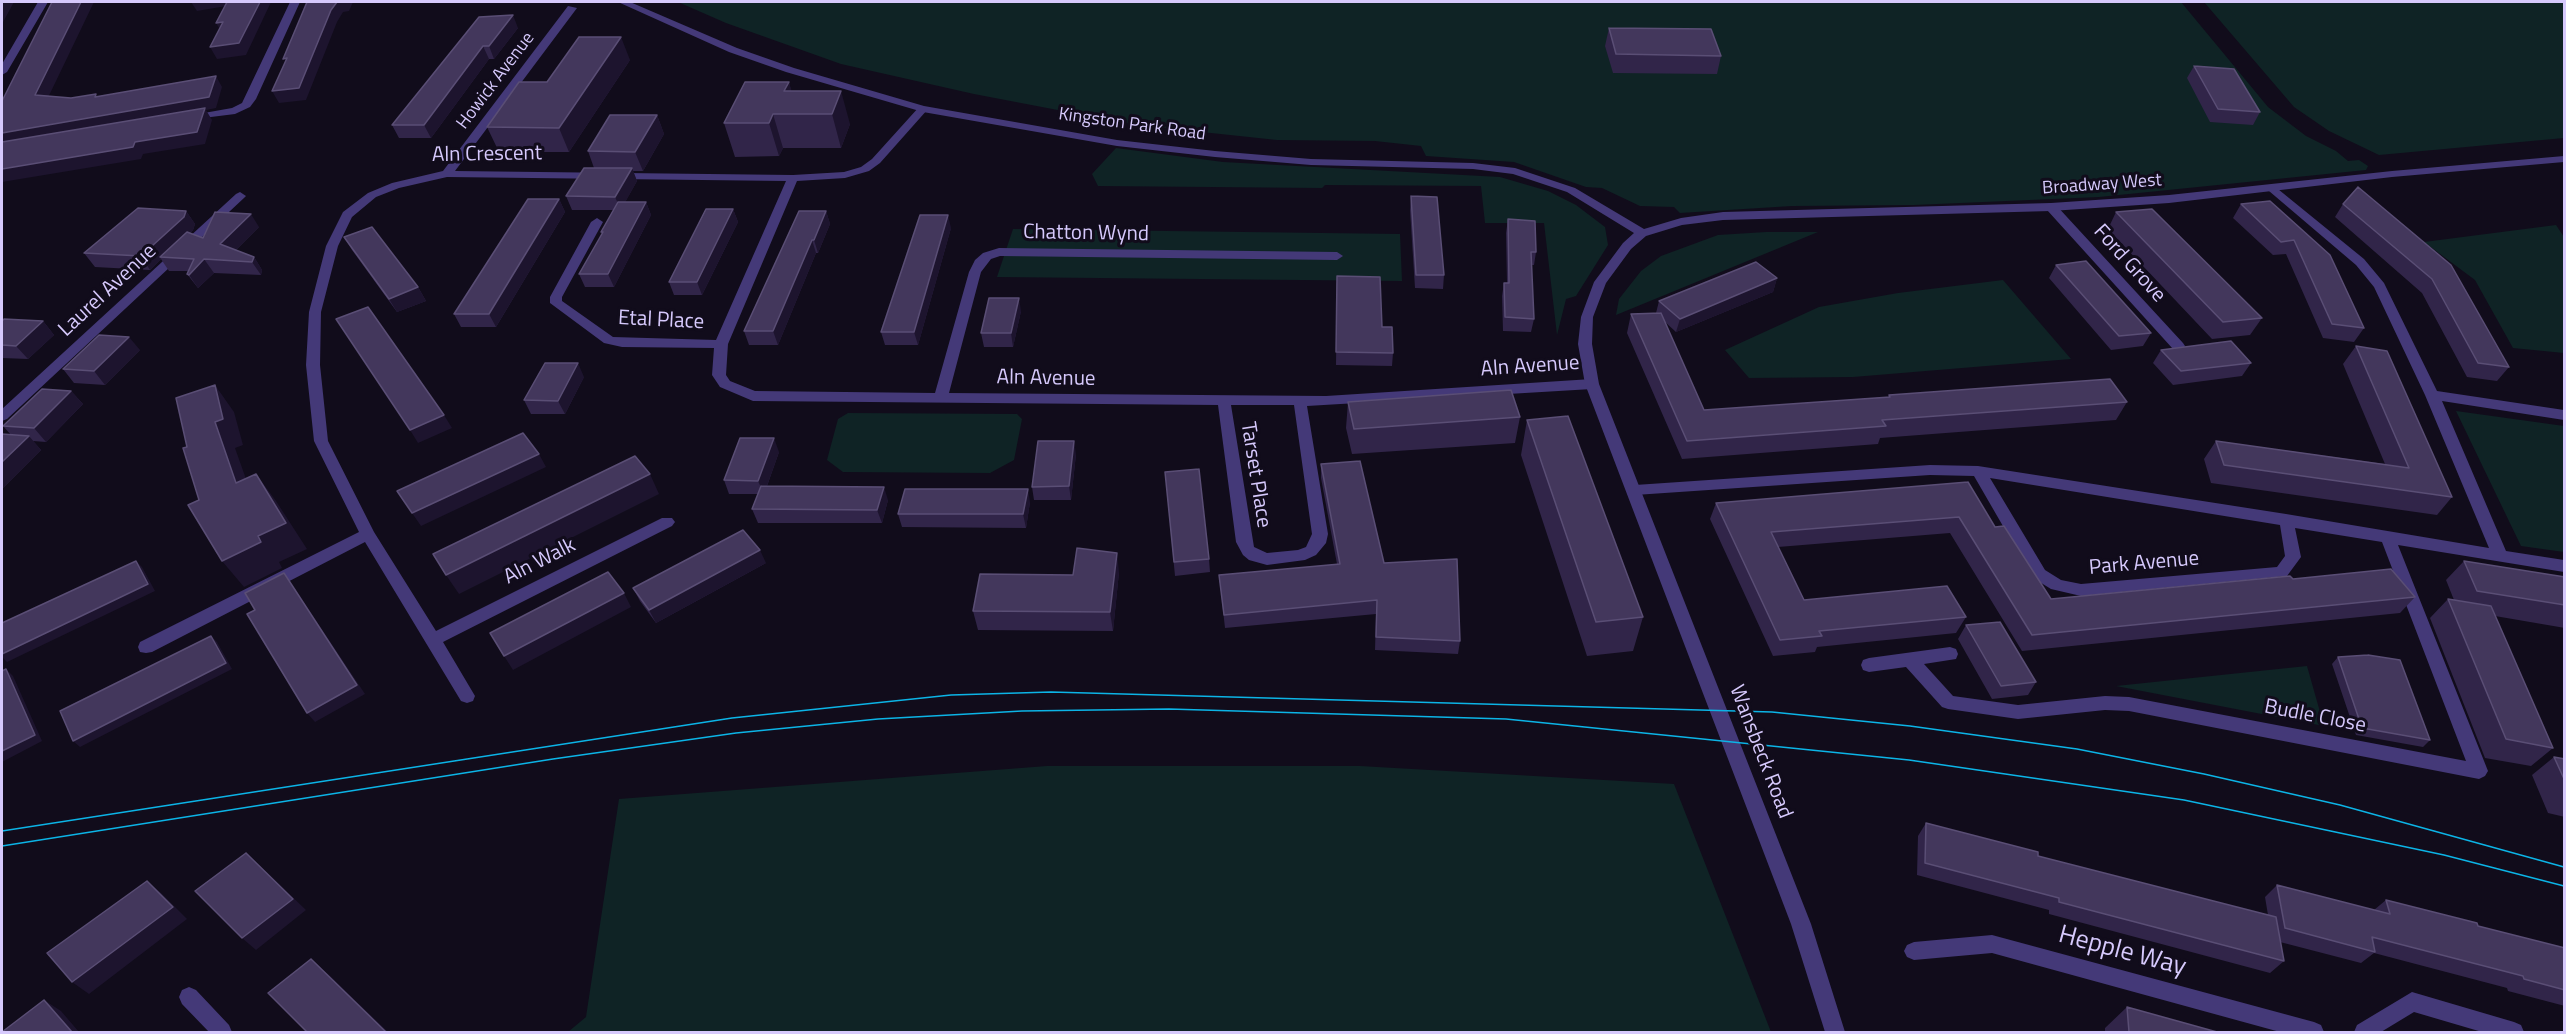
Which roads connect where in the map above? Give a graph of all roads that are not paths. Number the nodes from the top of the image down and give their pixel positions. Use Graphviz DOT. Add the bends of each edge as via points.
graph roads {
  1 [pos="44,2"];
  2 [pos="295,2"];
  3 [pos="623,2"];
  4 [pos="572,8"];
  5 [pos="2,72"];
  6 [pos="923,109"];
  7 [pos="176,120"];
  8 [pos="2565,159"];
  9 [pos="447,174"];
  10 [pos="793,178"];
  11 [pos="2273,189"];
  12 [pos="240,196"];
  13 [pos="2051,207"];
  14 [pos="597,222"];
  15 [pos="1642,233"];
  16 [pos="1337,256"];
  17 [pos="721,344"];
  18 [pos="2178,346"];
  19 [pos="1592,384"];
  20 [pos="2432,395"];
  21 [pos="940,399"];
  22 [pos="1224,401"];
  23 [pos="1300,402"];
  24 [pos="2565,415"];
  25 [pos="2,416"];
  26 [pos="1978,471"];
  27 [pos="1635,490"];
  28 [pos="2286,519"];
  29 [pos="667,522"];
  30 [pos="368,534"];
  31 [pos="2387,536"];
  32 [pos="2500,555"];
  33 [pos="2565,566"];
  34 [pos="433,640"];
  35 [pos="146,647"];
  36 [pos="1950,654"];
  37 [pos="1909,659"];
  38 [pos="1869,665"];
  39 [pos="467,696"];
  40 [pos="1914,951"];
  41 [pos="189,998"];
  42 [pos="222,1032"];
  43 [pos="1835,1032"];
  44 [pos="2314,1032"];
  45 [pos="2364,1032"];
  46 [pos="2514,1032"];
  1 -- 5 [label="street"];
  2 -- 7 [label="street" via="251,99 235,111"];
  3 -- 6 [label="street, Kingston Park Road" via="742,53"];
  4 -- 9 [label="street, Howick Avenue"];
  6 -- 10 [label="street, Aln Crescent" via="865,169 834,176"];
  6 -- 15 [label="street, Kingston Park Road" via="1117,143 1215,154 1515,171 1571,190"];
  8 -- 11 [label="street, Broadway West"];
  9 -- 10 [label="street, Aln Crescent"];
  9 -- 30 [label="street, Aln Crescent" via="396,185 372,195 347,214 332,246 315,312 313,365 321,441"];
  10 -- 17 [label="street, Aln Avenue"];
  11 -- 13 [label="street, Broadway West"];
  11 -- 20 [label="street" via="2360,262 2380,286"];
  12 -- 25 [label="street, Laurel Avenue"];
  13 -- 15 [label="street, Broadway West" via="1723,216"];
  13 -- 18 [label="street, Ford Grove"];
  14 -- 17 [label="street, Etal Place" via="556,303 609,340"];
  15 -- 19 [label="street, Wansbeck Road" via="1617,258 1592,300 1585,331"];
  16 -- 21 [label="street, Chatton Wynd" via="999,252 987,256 975,272"];
  17 -- 21 [label="street, Aln Avenue" via="719,375 725,384 753,396"];
  19 -- 23 [label="street, Aln Avenue"];
  19 -- 27 [label="street, Wansbeck Road"];
  20 -- 24 [label="street"];
  20 -- 32 [label="street"];
  21 -- 22 [label="street, Aln Avenue"];
  22 -- 23 [label="street, Aln Avenue"];
  22 -- 23 [label="street, Tarset Place" via="1244,542 1254,556 1267,559 1311,551 1320,534"];
  26 -- 27 [label="street" via="1918,470"];
  26 -- 28 [label="street"];
  26 -- 28 [label="street, Park Avenue" via="2040,574 2057,585 2081,590 2282,572 2293,557"];
  27 -- 43 [label="street, Wansbeck Road" via="1801,924"];
  28 -- 31 [label="street"];
  29 -- 34 [label="street, Aln Walk"];
  30 -- 34 [label="street, Aln Crescent"];
  30 -- 35 [label="street"];
  31 -- 32 [label="street"];
  31 -- 37 [label="street, Budle Close" via="2479,771 2129,704 2018,711 1948,702"];
  32 -- 33 [label="street"];
  34 -- 39 [label="street, Aln Crescent"];
  36 -- 37 [label="street"];
  37 -- 38 [label="street"];
  40 -- 44 [label="street, Hepple Way" via="1992,944"];
  41 -- 42 [label="street"];
  45 -- 46 [label="street" via="2412,1002"];
}
